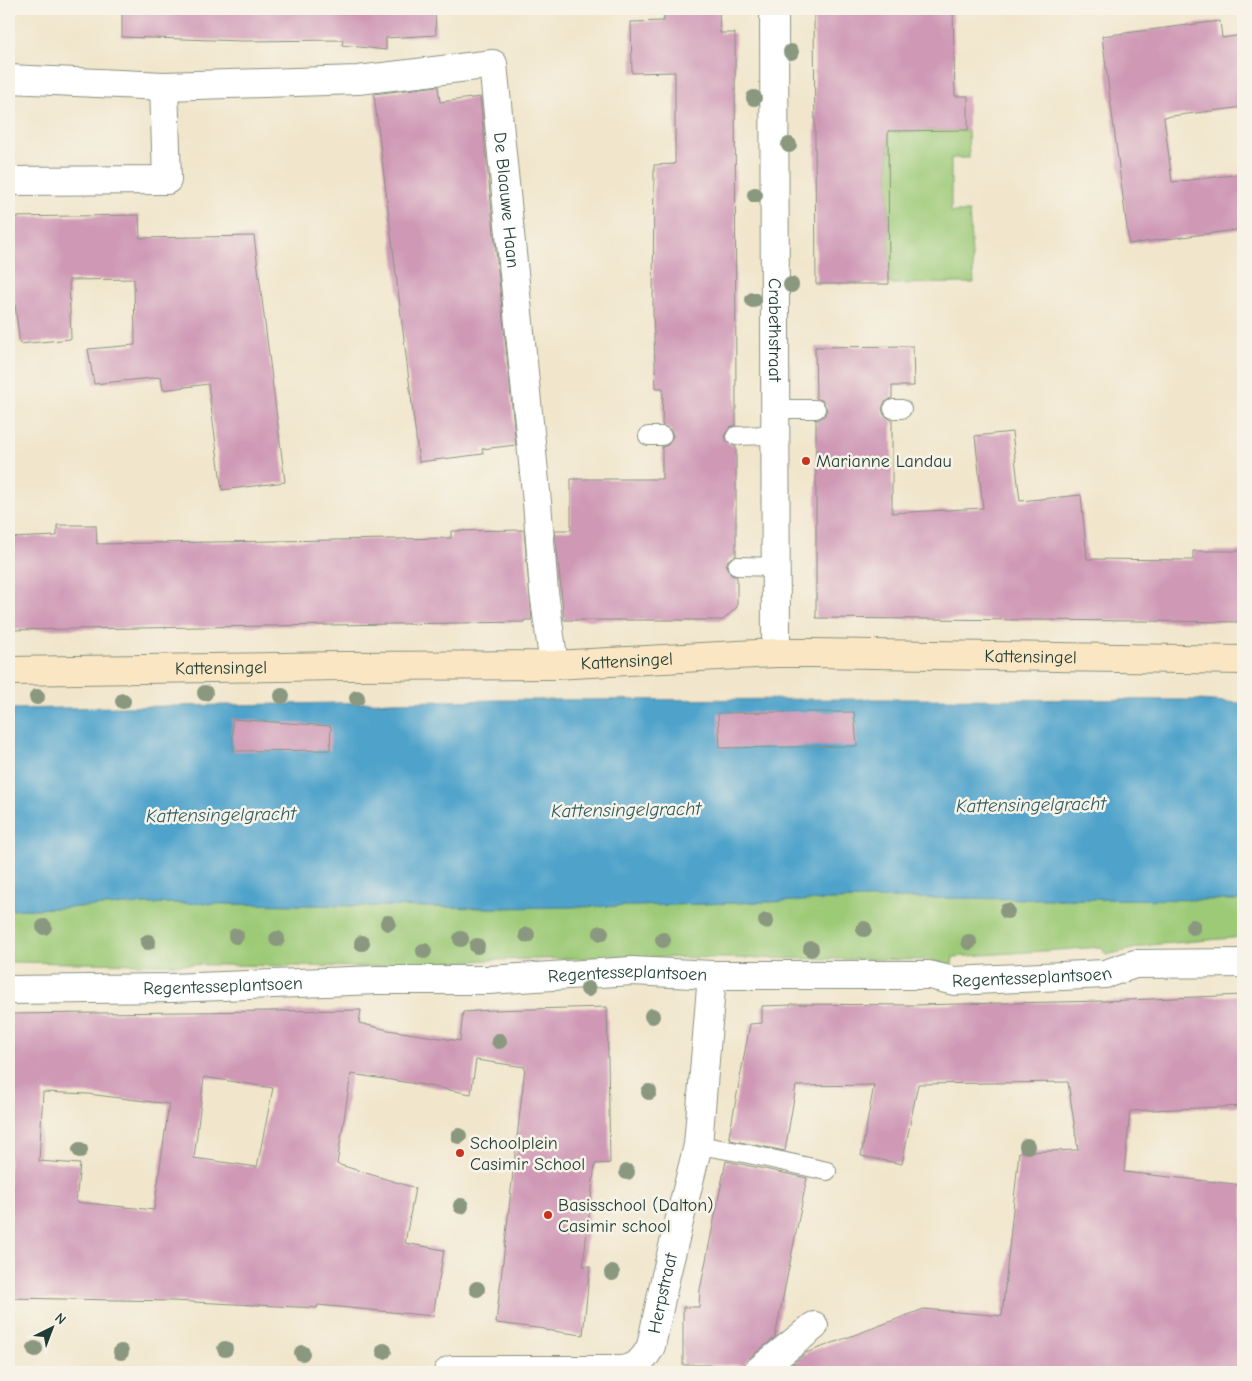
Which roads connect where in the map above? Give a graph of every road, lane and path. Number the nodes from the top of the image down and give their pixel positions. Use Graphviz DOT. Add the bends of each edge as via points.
graph roads {
  1 [pos="774,9"];
  2 [pos="9,79"];
  3 [pos="164,86"];
  4 [pos="9,181"];
  5 [pos="816,409"];
  6 [pos="774,422"];
  7 [pos="736,436"];
  8 [pos="736,566"];
  9 [pos="775,567"];
  10 [pos="776,653"];
  11 [pos="1243,660"];
  12 [pos="554,665"];
  13 [pos="9,671"];
  14 [pos="1243,964"];
  15 [pos="712,975"];
  16 [pos="9,990"];
  17 [pos="698,1145"];
  18 [pos="827,1171"];
  19 [pos="814,1326"];
  20 [pos="624,1371"];
  21 [pos="448,1372"];
  22 [pos="757,1372"];
  1 -- 6 [label="street, Crabethstraat"];
  2 -- 3 [label="street, De Blaauwe Haan"];
  3 -- 4 [label="street" via="167,180"];
  3 -- 12 [label="street, De Blaauwe Haan" via="358,80 493,64 544,592"];
  5 -- 6 [label="lane"];
  6 -- 7 [label="lane"];
  6 -- 9 [label="street, Crabethstraat"];
  8 -- 9 [label="lane"];
  9 -- 10 [label="street, Crabethstraat"];
  10 -- 11 [label="main road, Kattensingel"];
  10 -- 12 [label="main road, Kattensingel"];
  12 -- 13 [label="main road, Kattensingel"];
  14 -- 15 [label="street, Regentesseplantsoen" via="1135,964 1104,974 954,981 929,975"];
  15 -- 16 [label="street, Regentesseplantsoen" via="632,971 488,980"];
  15 -- 17 [label="street, Herpstraat"];
  17 -- 18 [label="lane"];
  17 -- 20 [label="street, Herpstraat" via="651,1346 641,1362"];
  19 -- 22 [label="street"];
  20 -- 21 [label="street"];
}
